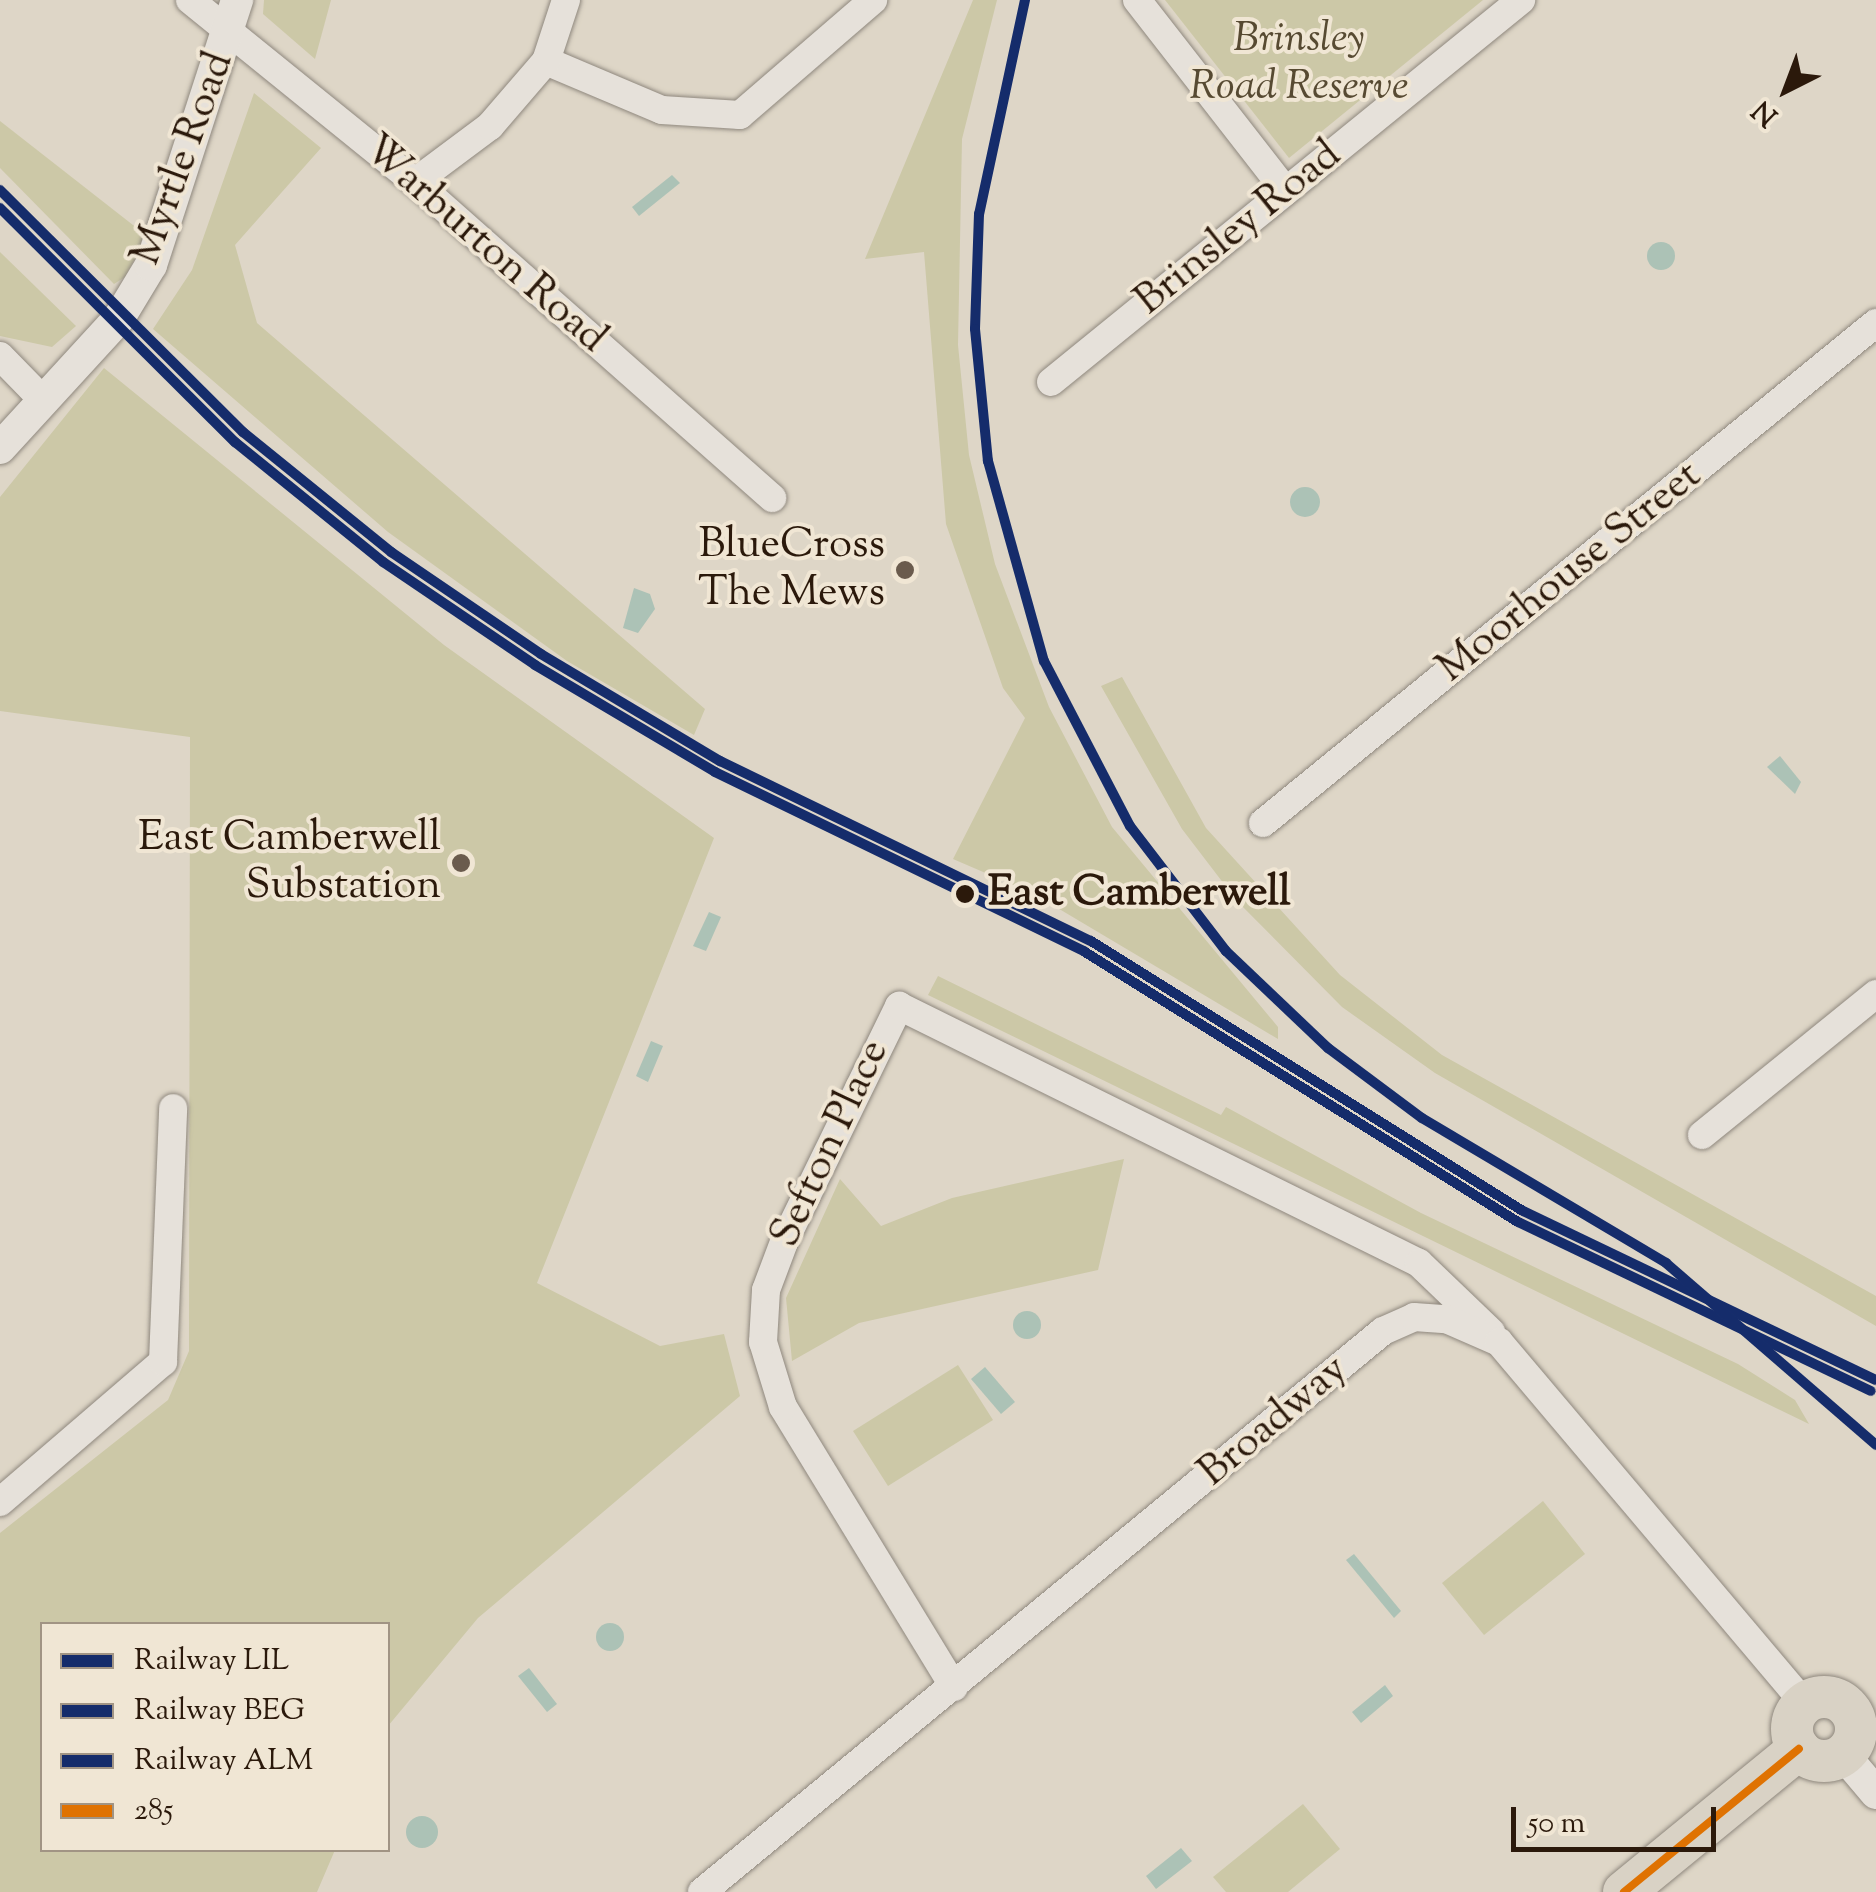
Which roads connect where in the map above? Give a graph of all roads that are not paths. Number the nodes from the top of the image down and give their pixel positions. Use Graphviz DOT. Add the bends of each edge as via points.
graph roads {
  1 [pos="190,0"];
  2 [pos="566,0"];
  3 [pos="873,0"];
  4 [pos="1136,0"];
  5 [pos="1521,0"];
  6 [pos="234,16"];
  7 [pos="546,62"];
  8 [pos="415,182"];
  9 [pos="1285,190"];
  10 [pos="1876,323"];
  11 [pos="0,356"];
  12 [pos="1050,382"];
  13 [pos="41,398"];
  14 [pos="0,448"];
  15 [pos="772,498"];
  16 [pos="1264,822"];
  17 [pos="1876,994"];
  18 [pos="173,1108"];
  19 [pos="1702,1135"];
  20 [pos="1498,1342"];
  21 [pos="0,1502"];
  22 [pos="954,1686"];
  23 [pos="1862,1698"];
  24 [pos="1804,1704"];
  25 [pos="1799,1748"];
  26 [pos="1844,1754"];
  27 [pos="1876,1793"];
  28 [pos="702,1892"];
  29 [pos="1624,1892"];
  1 -- 6 [label="street, Warburton Road"];
  2 -- 7 [label="street"];
  3 -- 7 [label="street" via="740,115 662,110"];
  4 -- 9 [label="street"];
  5 -- 9 [label="street, Brinsley Road"];
  6 -- 8 [label="street, Warburton Road"];
  6 -- 13 [label="street, Myrtle Road" via="151,264 119,318"];
  7 -- 8 [label="street" via="490,126"];
  8 -- 15 [label="street, Warburton Road"];
  9 -- 12 [label="street, Brinsley Road"];
  10 -- 16 [label="street, Moorhouse Street"];
  11 -- 13 [label="street"];
  13 -- 14 [label="street, Myrtle Road"];
  17 -- 19 [label="street"];
  18 -- 21 [label="street" via="164,1362"];
  20 -- 22 [label="street, Broadway" via="1446,1319 1414,1317 1383,1332"];
  20 -- 22 [label="street, Sefton Place" via="1419,1263 900,1006 784,1242 766,1290 763,1342 783,1407"];
  20 -- 24 [label="street, Broadway"];
  22 -- 28 [label="street, Broadway"];
  23 -- 24 [label="main road"];
  23 -- 26 [label="main road" via="1856,1734"];
  24 -- 25 [label="main road" via="1792,1726"];
  25 -- 26 [label="main road" via="1824,1761"];
  25 -- 29 [label="main road"];
  26 -- 27 [label="street"];
}
